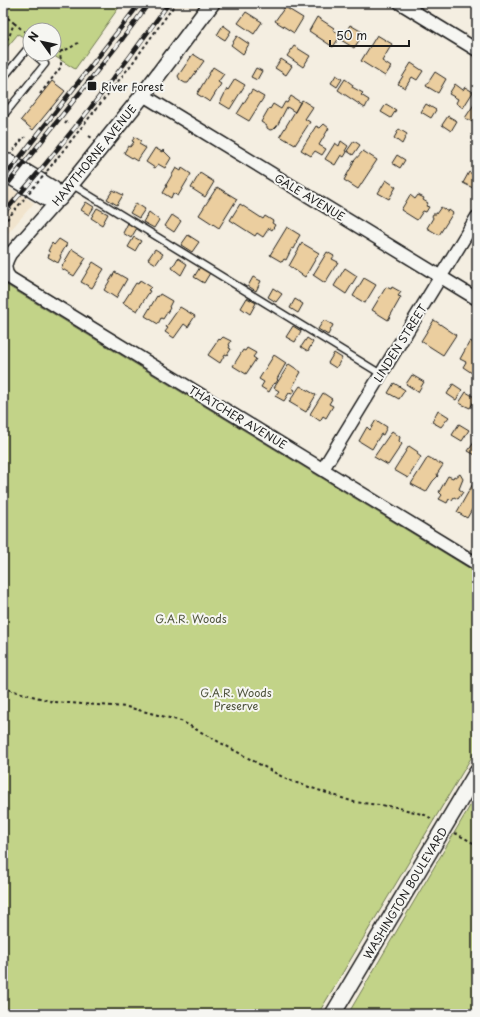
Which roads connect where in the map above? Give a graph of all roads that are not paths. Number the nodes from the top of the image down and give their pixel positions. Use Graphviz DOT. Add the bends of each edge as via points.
graph roads {
  1 [pos="212,3"];
  2 [pos="400,3"];
  3 [pos="477,50"];
  4 [pos="22,55"];
  5 [pos="43,62"];
  6 [pos="3,78"];
  7 [pos="143,95"];
  8 [pos="3,116"];
  9 [pos="7,157"];
  10 [pos="3,172"];
  11 [pos="72,184"];
  12 [pos="59,199"];
  13 [pos="477,217"];
  14 [pos="5,266"];
  15 [pos="440,277"];
  16 [pos="477,299"];
  17 [pos="381,374"];
  18 [pos="323,469"];
  19 [pos="477,564"];
  20 [pos="477,772"];
  21 [pos="333,1014"];
  1 -- 7 [label="street, HAWTHORNE AVENUE"];
  2 -- 3 [label="street"];
  4 -- 6 [label="lane"];
  5 -- 8 [label="lane" via="45,64"];
  7 -- 11 [label="street, HAWTHORNE AVENUE"];
  7 -- 15 [label="street, GALE AVENUE"];
  9 -- 12 [label="street" via="9,162 53,189"];
  10 -- 12 [label="street" via="46,198"];
  11 -- 12 [label="street, HAWTHORNE AVENUE"];
  11 -- 17 [label="lane"];
  12 -- 14 [label="street, HAWTHORNE AVENUE" via="10,254"];
  13 -- 15 [label="street, LINDEN STREET"];
  14 -- 18 [label="street, THATCHER AVENUE" via="6,274 10,278"];
  15 -- 16 [label="street, GALE AVENUE"];
  15 -- 17 [label="street, LINDEN STREET"];
  17 -- 18 [label="street, LINDEN STREET"];
  18 -- 19 [label="street, THATCHER AVENUE"];
  20 -- 21 [label="street, WASHINGTON BOULEVARD"];
}
